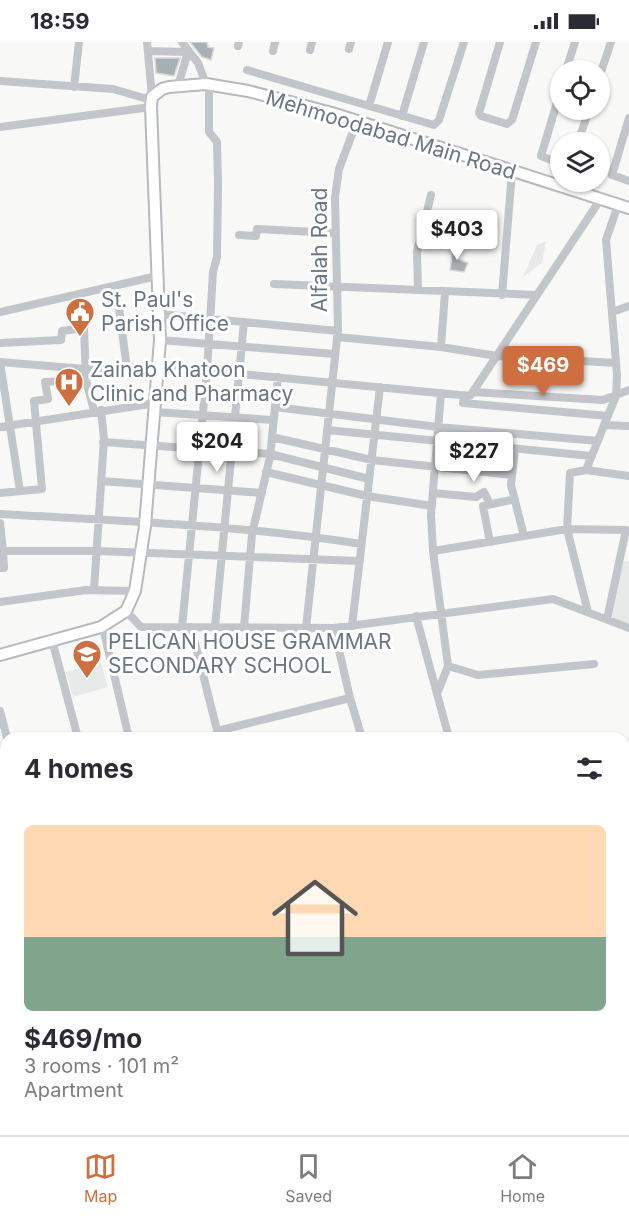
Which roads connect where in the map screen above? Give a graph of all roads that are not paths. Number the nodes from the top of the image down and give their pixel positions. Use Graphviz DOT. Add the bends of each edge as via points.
graph roads {
  1 [pos="79,42"];
  2 [pos="182,42"];
  3 [pos="388,42"];
  4 [pos="424,42"];
  5 [pos="464,42"];
  6 [pos="500,42"];
  7 [pos="536,42"];
  8 [pos="575,42"];
  9 [pos="610,42"];
  10 [pos="148,46"];
  11 [pos="188,52"];
  12 [pos="569,60"];
  13 [pos="605,60"];
  14 [pos="247,70"];
  15 [pos="0,81"];
  16 [pos="207,85"];
  17 [pos="178,86"];
  18 [pos="74,87"];
  19 [pos="151,102"];
  20 [pos="369,106"];
  21 [pos="402,116"];
  22 [pos="629,118"];
  23 [pos="552,120"];
  24 [pos="357,121"];
  25 [pos="0,127"];
  26 [pos="550,160"];
  27 [pos="512,172"];
  28 [pos="629,181"];
  29 [pos="431,195"];
  30 [pos="600,200"];
  31 [pos="618,205"];
  32 [pos="629,208"];
  33 [pos="335,233"];
  34 [pos="239,235"];
  35 [pos="157,276"];
  36 [pos="274,284"];
  37 [pos="337,285"];
  38 [pos="417,290"];
  39 [pos="445,291"];
  40 [pos="502,295"];
  41 [pos="537,295"];
  42 [pos="629,306"];
  43 [pos="119,308"];
  44 [pos="0,312"];
  45 [pos="612,312"];
  46 [pos="159,314"];
  47 [pos="210,319"];
  48 [pos="244,322"];
  49 [pos="337,334"];
  50 [pos="160,340"];
  51 [pos="208,342"];
  52 [pos="0,343"];
  53 [pos="242,346"];
  54 [pos="441,347"];
  55 [pos="335,354"];
  56 [pos="497,356"];
  57 [pos="0,362"];
  58 [pos="616,363"];
  59 [pos="158,366"];
  60 [pos="86,369"];
  61 [pos="127,369"];
  62 [pos="207,371"];
  63 [pos="240,374"];
  64 [pos="278,377"];
  65 [pos="86,380"];
  66 [pos="332,382"];
  67 [pos="380,387"];
  68 [pos="629,390"];
  69 [pos="441,393"];
  70 [pos="469,393"];
  71 [pos="616,396"];
  72 [pos="155,407"];
  73 [pos="275,407"];
  74 [pos="98,410"];
  75 [pos="329,414"];
  76 [pos="202,415"];
  77 [pos="608,416"];
  78 [pos="236,417"];
  79 [pos="273,420"];
  80 [pos="376,420"];
  81 [pos="35,422"];
  82 [pos="10,425"];
  83 [pos="604,425"];
  84 [pos="629,426"];
  85 [pos="0,427"];
  86 [pos="438,427"];
  87 [pos="327,430"];
  88 [pos="375,435"];
  89 [pos="272,437"];
  90 [pos="437,441"];
  91 [pos="598,441"];
  92 [pos="103,442"];
  93 [pos="152,445"];
  94 [pos="199,449"];
  95 [pos="325,449"];
  96 [pos="515,449"];
  97 [pos="232,452"];
  98 [pos="270,454"];
  99 [pos="591,456"];
  100 [pos="372,460"];
  101 [pos="435,467"];
  102 [pos="323,468"];
  103 [pos="586,470"];
  104 [pos="266,472"];
  105 [pos="512,475"];
  106 [pos="629,476"];
  107 [pos="369,479"];
  108 [pos="101,481"];
  109 [pos="149,484"];
  110 [pos="321,486"];
  111 [pos="195,488"];
  112 [pos="228,490"];
  113 [pos="20,491"];
  114 [pos="0,493"];
  115 [pos="262,493"];
  116 [pos="433,493"];
  117 [pos="367,496"];
  118 [pos="515,499"];
  119 [pos="490,504"];
  120 [pos="432,506"];
  121 [pos="0,514"];
  122 [pos="98,520"];
  123 [pos="0,523"];
  124 [pos="146,523"];
  125 [pos="192,526"];
  126 [pos="224,529"];
  127 [pos="567,529"];
  128 [pos="253,530"];
  129 [pos="524,536"];
  130 [pos="316,537"];
  131 [pos="490,542"];
  132 [pos="361,544"];
  133 [pos="626,544"];
  134 [pos="96,551"];
  135 [pos="433,551"];
  136 [pos="3,552"];
  137 [pos="142,553"];
  138 [pos="189,554"];
  139 [pos="222,555"];
  140 [pos="250,556"];
  141 [pos="313,559"];
  142 [pos="359,561"];
  143 [pos="0,568"];
  144 [pos="94,590"];
  145 [pos="135,591"];
  146 [pos="0,602"];
  147 [pos="126,611"];
  148 [pos="588,612"];
  149 [pos="441,613"];
  150 [pos="416,616"];
  151 [pos="607,620"];
  152 [pos="352,626"];
  153 [pos="101,627"];
  154 [pos="186,627"];
  155 [pos="215,627"];
  156 [pos="243,627"];
  157 [pos="306,628"];
  158 [pos="334,628"];
  159 [pos="629,628"];
  160 [pos="52,640"];
  161 [pos="0,655"];
  162 [pos="594,664"];
  163 [pos="448,666"];
  164 [pos="437,694"];
  165 [pos="350,698"];
  166 [pos="0,711"];
  167 [pos="5,732"];
  168 [pos="76,732"];
  169 [pos="127,732"];
  170 [pos="217,732"];
  171 [pos="225,732"];
  172 [pos="360,732"];
  173 [pos="447,732"];
  1 -- 18 [label="street"];
  2 -- 11 [label="street"];
  3 -- 20 [label="street"];
  4 -- 21 [label="street"];
  5 -- 21 [label="street" via="437,123 431,125"];
  6 -- 7 [label="street" via="479,112 507,124 512,120"];
  8 -- 12 [label="street"];
  9 -- 13 [label="street"];
  10 -- 11 [label="street"];
  10 -- 19 [label="street"];
  11 -- 16 [label="street" via="198,63"];
  11 -- 17 [label="street"];
  14 -- 20 [label="street"];
  15 -- 18 [label="street"];
  16 -- 17 [label="main road, Mehmoodabad Main Road"];
  16 -- 24 [label="main road, Mehmoodabad Main Road" via="248,91"];
  16 -- 47 [label="street" via="209,132 217,142 219,184"];
  17 -- 19 [label="main road, Mehmoodabad Main Road" via="162,89"];
  18 -- 19 [label="street" via="113,89"];
  19 -- 25 [label="street"];
  19 -- 35 [label="main road"];
  20 -- 21 [label="street"];
  22 -- 28 [label="street" via="612,175"];
  23 -- 26 [label="street" via="541,156"];
  24 -- 27 [label="main road, Mehmoodabad Main Road"];
  24 -- 33 [label="street, Alfalah Road" via="339,169"];
  27 -- 30 [label="main road, Mehmoodabad Main Road"];
  27 -- 40 [label="street"];
  29 -- 38 [label="street" via="417,252"];
  30 -- 31 [label="main road, Mehmoodabad Main Road"];
  30 -- 41 [label="street"];
  31 -- 32 [label="main road, Mehmoodabad Main Road"];
  31 -- 45 [label="street" via="606,240"];
  33 -- 34 [label="street" via="257,229 256,236"];
  33 -- 37 [label="street, Alfalah Road"];
  35 -- 44 [label="street"];
  35 -- 46 [label="main road"];
  36 -- 37 [label="street"];
  37 -- 38 [label="street"];
  37 -- 49 [label="street, Alfalah Road"];
  38 -- 39 [label="street"];
  39 -- 40 [label="street"];
  39 -- 54 [label="street"];
  40 -- 41 [label="street"];
  41 -- 56 [label="street"];
  42 -- 45 [label="street"];
  43 -- 61 [label="street"];
  45 -- 58 [label="street"];
  46 -- 47 [label="street"];
  46 -- 50 [label="main road"];
  47 -- 48 [label="street"];
  47 -- 51 [label="street"];
  48 -- 49 [label="street"];
  48 -- 53 [label="street"];
  49 -- 54 [label="street"];
  49 -- 55 [label="street, Alfalah Road"];
  50 -- 51 [label="street"];
  50 -- 59 [label="main road"];
  51 -- 53 [label="street"];
  51 -- 62 [label="street"];
  52 -- 60 [label="street" via="61,340 62,331 84,328"];
  53 -- 55 [label="street"];
  53 -- 63 [label="street"];
  54 -- 56 [label="street"];
  55 -- 66 [label="street, Alfalah Road"];
  56 -- 58 [label="street"];
  56 -- 70 [label="street"];
  57 -- 60 [label="street"];
  57 -- 82 [label="street"];
  58 -- 71 [label="street"];
  59 -- 61 [label="street"];
  59 -- 62 [label="street"];
  59 -- 72 [label="main road"];
  60 -- 61 [label="street"];
  60 -- 65 [label="street"];
  62 -- 63 [label="street"];
  62 -- 76 [label="street"];
  63 -- 64 [label="street"];
  63 -- 78 [label="street"];
  64 -- 66 [label="street"];
  64 -- 73 [label="street"];
  65 -- 74 [label="street"];
  65 -- 81 [label="street" via="45,382 48,399 34,400"];
  66 -- 67 [label="street"];
  66 -- 75 [label="street, Alfalah Road"];
  67 -- 69 [label="street"];
  67 -- 80 [label="street"];
  68 -- 71 [label="street"];
  69 -- 70 [label="street"];
  69 -- 86 [label="street"];
  70 -- 71 [label="street" via="603,400"];
  70 -- 77 [label="street" via="464,403"];
  71 -- 77 [label="street"];
  72 -- 74 [label="street"];
  72 -- 76 [label="street"];
  72 -- 93 [label="main road"];
  73 -- 75 [label="street"];
  73 -- 79 [label="street"];
  74 -- 81 [label="street"];
  74 -- 92 [label="street"];
  75 -- 80 [label="street"];
  75 -- 87 [label="street, Alfalah Road"];
  76 -- 78 [label="street"];
  76 -- 94 [label="street"];
  77 -- 83 [label="street"];
  78 -- 79 [label="street"];
  78 -- 97 [label="street"];
  79 -- 89 [label="street"];
  80 -- 86 [label="street"];
  80 -- 88 [label="street"];
  81 -- 82 [label="street"];
  81 -- 113 [label="street" via="42,489"];
  82 -- 85 [label="street"];
  82 -- 113 [label="street"];
  83 -- 84 [label="street"];
  83 -- 91 [label="street"];
  86 -- 90 [label="street"];
  86 -- 91 [label="street"];
  87 -- 88 [label="street"];
  87 -- 95 [label="street, Alfalah Road"];
  88 -- 90 [label="street"];
  88 -- 100 [label="street"];
  89 -- 95 [label="street"];
  89 -- 98 [label="street"];
  90 -- 96 [label="street"];
  90 -- 101 [label="street"];
  91 -- 99 [label="street"];
  92 -- 93 [label="street"];
  92 -- 108 [label="street"];
  93 -- 94 [label="street"];
  93 -- 109 [label="main road"];
  94 -- 97 [label="street"];
  94 -- 111 [label="street"];
  95 -- 100 [label="street"];
  95 -- 102 [label="street, Alfalah Road"];
  96 -- 99 [label="street"];
  96 -- 105 [label="street"];
  97 -- 98 [label="street"];
  97 -- 112 [label="street"];
  98 -- 102 [label="street"];
  98 -- 104 [label="street"];
  99 -- 103 [label="street"];
  100 -- 101 [label="street"];
  100 -- 107 [label="street"];
  101 -- 105 [label="street"];
  101 -- 116 [label="street"];
  102 -- 107 [label="street"];
  102 -- 110 [label="street, Alfalah Road"];
  103 -- 106 [label="street"];
  103 -- 127 [label="street" via="570,473"];
  104 -- 110 [label="street"];
  104 -- 115 [label="street"];
  105 -- 118 [label="street"];
  107 -- 117 [label="street"];
  108 -- 109 [label="street"];
  108 -- 122 [label="street"];
  109 -- 111 [label="street"];
  109 -- 124 [label="main road"];
  110 -- 117 [label="street"];
  110 -- 130 [label="street, Alfalah Road"];
  111 -- 112 [label="street"];
  111 -- 125 [label="street"];
  112 -- 115 [label="street"];
  112 -- 126 [label="street"];
  113 -- 114 [label="street"];
  115 -- 128 [label="street"];
  116 -- 119 [label="street" via="476,497 484,492"];
  116 -- 120 [label="street"];
  117 -- 120 [label="street"];
  117 -- 132 [label="street"];
  118 -- 119 [label="street"];
  118 -- 129 [label="street"];
  119 -- 131 [label="street" via="483,506"];
  120 -- 135 [label="street"];
  121 -- 122 [label="street"];
  122 -- 124 [label="street"];
  122 -- 134 [label="street"];
  123 -- 136 [label="street"];
  124 -- 125 [label="street"];
  124 -- 137 [label="main road"];
  125 -- 126 [label="street"];
  125 -- 138 [label="street"];
  126 -- 128 [label="street"];
  126 -- 139 [label="street"];
  127 -- 129 [label="street"];
  127 -- 133 [label="street" via="626,531"];
  127 -- 148 [label="street"];
  128 -- 130 [label="street"];
  128 -- 140 [label="street"];
  129 -- 131 [label="street"];
  130 -- 132 [label="street"];
  130 -- 141 [label="street, Alfalah Road"];
  131 -- 135 [label="street"];
  132 -- 142 [label="street"];
  133 -- 151 [label="street"];
  134 -- 136 [label="street"];
  134 -- 137 [label="street"];
  134 -- 144 [label="street"];
  135 -- 149 [label="street"];
  136 -- 143 [label="street" via="4,568"];
  137 -- 138 [label="street"];
  137 -- 145 [label="main road"];
  138 -- 139 [label="street"];
  138 -- 154 [label="street"];
  139 -- 140 [label="street"];
  139 -- 155 [label="street"];
  140 -- 141 [label="street"];
  140 -- 156 [label="street"];
  141 -- 142 [label="street"];
  141 -- 157 [label="street, Alfalah Road"];
  142 -- 152 [label="street"];
  144 -- 145 [label="street"];
  144 -- 146 [label="street"];
  145 -- 147 [label="main road"];
  147 -- 153 [label="main road"];
  147 -- 154 [label="street" via="141,627"];
  148 -- 149 [label="street" via="553,599"];
  148 -- 151 [label="street"];
  149 -- 150 [label="street"];
  149 -- 163 [label="street"];
  150 -- 152 [label="street"];
  150 -- 164 [label="street"];
  151 -- 159 [label="street"];
  152 -- 158 [label="street"];
  153 -- 160 [label="main road"];
  153 -- 169 [label="street"];
  154 -- 155 [label="street"];
  154 -- 170 [label="street"];
  155 -- 156 [label="street"];
  156 -- 157 [label="street"];
  157 -- 158 [label="street"];
  158 -- 165 [label="street"];
  160 -- 161 [label="main road"];
  160 -- 168 [label="street"];
  162 -- 163 [label="street" via="478,675"];
  163 -- 164 [label="street"];
  164 -- 173 [label="street"];
  165 -- 171 [label="street"];
  165 -- 172 [label="street"];
  166 -- 167 [label="street"];
}
